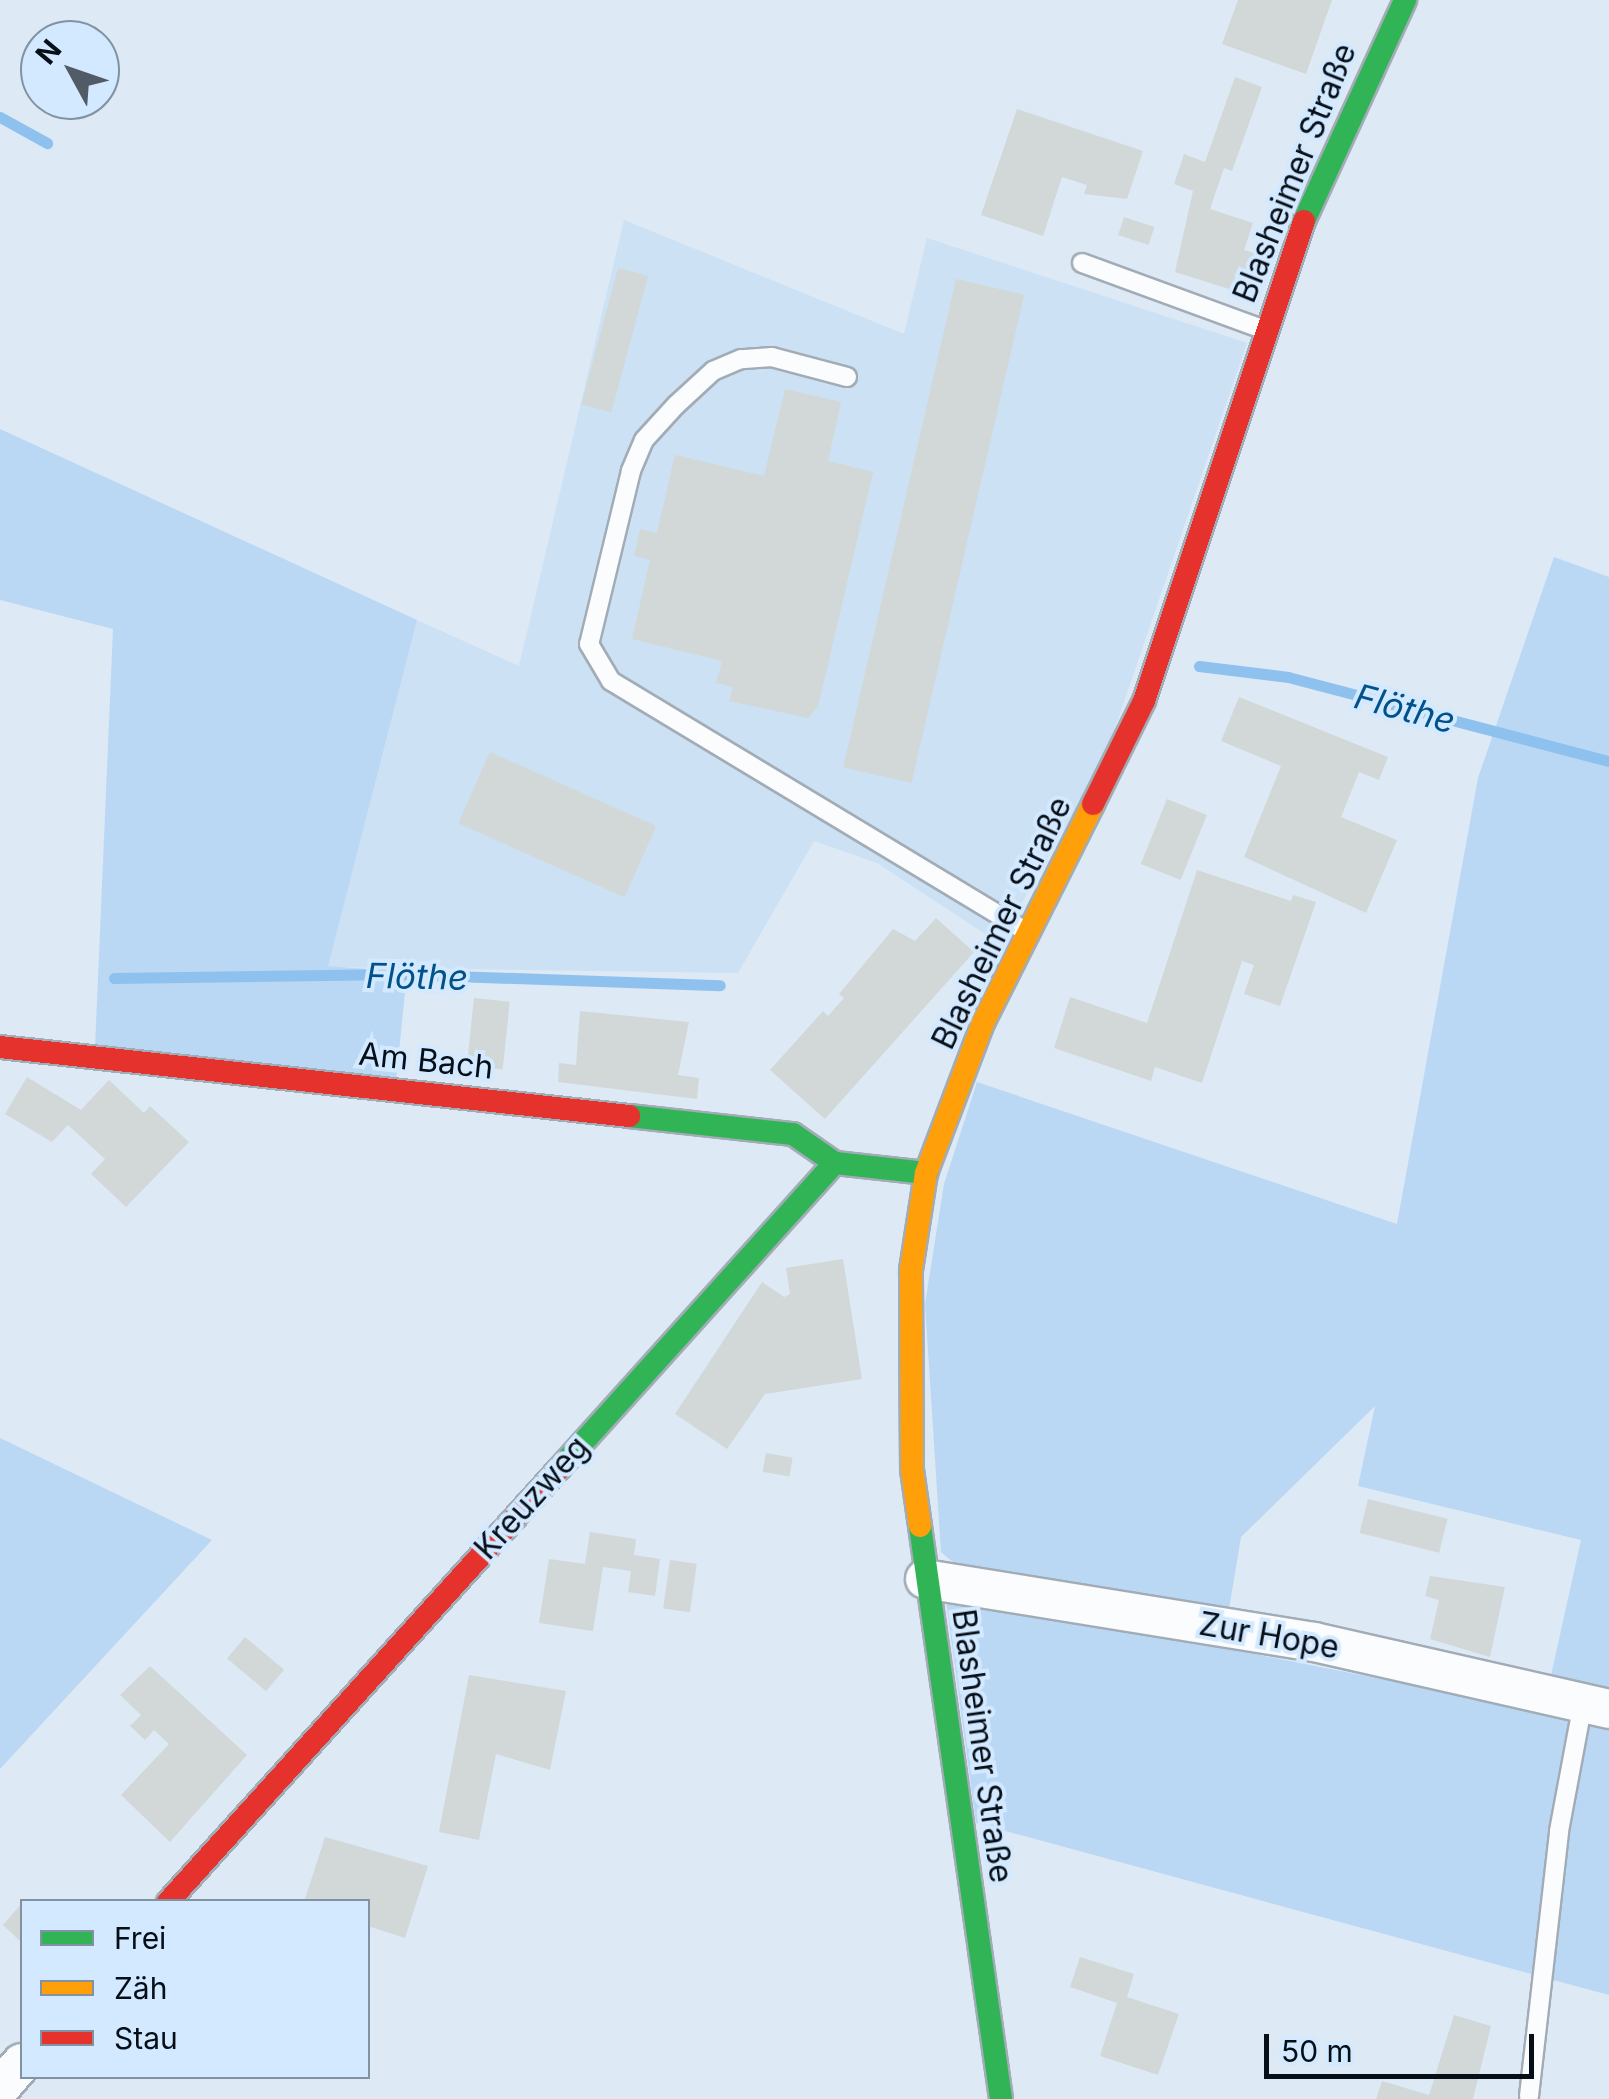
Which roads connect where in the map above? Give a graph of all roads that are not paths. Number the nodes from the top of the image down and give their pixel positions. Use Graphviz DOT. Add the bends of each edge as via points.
graph roads {
  1 [pos="1405,0"];
  2 [pos="1082,263"];
  3 [pos="1266,330"];
  4 [pos="846,377"];
  5 [pos="1026,931"];
  6 [pos="0,1047"];
  7 [pos="835,1163"];
  8 [pos="926,1173"];
  9 [pos="925,1579"];
  10 [pos="1596,1706"];
  11 [pos="171,1899"];
  12 [pos="20,2065"];
  13 [pos="0,2088"];
  14 [pos="1529,2096"];
  15 [pos="1001,2099"];
  1 -- 3 [label="street, Blasheimer Straße" via="1332,149"];
  2 -- 3 [label="lane"];
  3 -- 5 [label="street, Blasheimer Straße" via="1144,701"];
  4 -- 5 [label="lane" via="772,357 741,359 713,372 676,405 644,440 631,472 589,644 611,681"];
  5 -- 8 [label="street, Blasheimer Straße"];
  6 -- 7 [label="street, Am Bach" via="793,1134"];
  7 -- 8 [label="street"];
  7 -- 11 [label="street, Kreuzweg"];
  8 -- 9 [label="street, Blasheimer Straße" via="910,1270 908,1379"];
  9 -- 10 [label="street, Zur Hope" via="1314,1642"];
  9 -- 15 [label="street, Blasheimer Straße"];
  10 -- 14 [label="lane" via="1559,1831"];
  12 -- 13 [label="street"];
}
